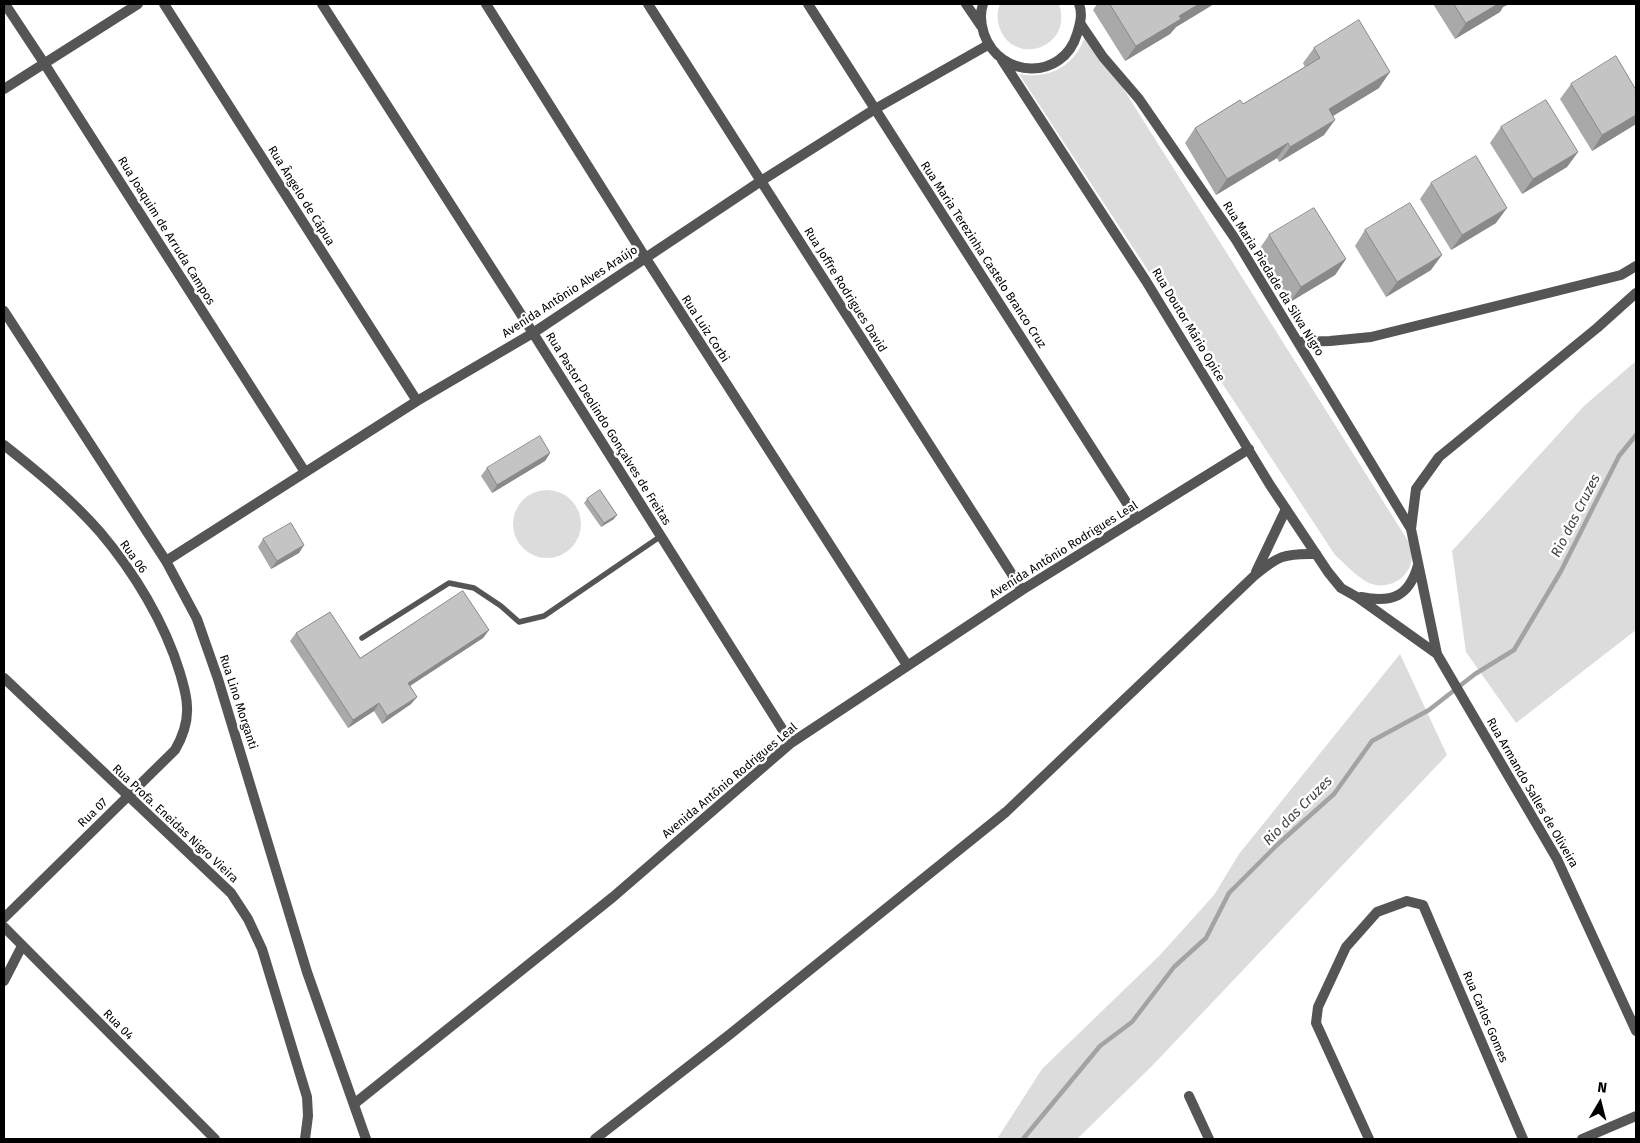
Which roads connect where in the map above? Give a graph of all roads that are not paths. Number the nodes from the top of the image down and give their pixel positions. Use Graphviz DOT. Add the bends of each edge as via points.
graph roads {
  1 [pos="5,4"];
  2 [pos="138,4"];
  3 [pos="164,4"];
  4 [pos="322,4"];
  5 [pos="486,4"];
  6 [pos="648,4"];
  7 [pos="808,4"];
  8 [pos="966,4"];
  9 [pos="983,4"];
  10 [pos="1079,4"];
  11 [pos="1080,24"];
  12 [pos="981,26"];
  13 [pos="988,44"];
  14 [pos="1002,60"];
  15 [pos="44,63"];
  16 [pos="4,89"];
  17 [pos="875,109"];
  18 [pos="761,181"];
  19 [pos="645,257"];
  20 [pos="1636,266"];
  21 [pos="1636,293"];
  22 [pos="4,311"];
  23 [pos="533,333"];
  24 [pos="1299,342"];
  25 [pos="417,401"];
  26 [pos="4,445"];
  27 [pos="1249,449"];
  28 [pos="305,472"];
  29 [pos="1286,509"];
  30 [pos="1138,519"];
  31 [pos="1411,529"];
  32 [pos="661,536"];
  33 [pos="1316,554"];
  34 [pos="166,562"];
  35 [pos="1419,562"];
  36 [pos="1254,576"];
  37 [pos="1022,590"];
  38 [pos="1358,597"];
  39 [pos="362,638"];
  40 [pos="1437,654"];
  41 [pos="907,665"];
  42 [pos="4,678"];
  43 [pos="187,718"];
  44 [pos="791,743"];
  45 [pos="128,796"];
  46 [pos="4,918"];
  47 [pos="4,927"];
  48 [pos="22,946"];
  49 [pos="4,981"];
  50 [pos="1636,1031"];
  51 [pos="1189,1096"];
  52 [pos="354,1104"];
  53 [pos="1636,1116"];
  54 [pos="306,1137"];
  55 [pos="215,1139"];
  56 [pos="366,1139"];
  57 [pos="595,1139"];
  58 [pos="1209,1139"];
  59 [pos="1369,1139"];
  60 [pos="1523,1139"];
  61 [pos="1582,1139"];
  1 -- 15 [label="street, Rua Joaquim de Arruda Campos"];
  2 -- 15 [label="street"];
  3 -- 25 [label="street, Rua Ângelo de Cápua"];
  4 -- 23 [label="street, Rua Pastor Deolindo Gonçalves de Freitas"];
  5 -- 19 [label="street, Rua Luiz Corbi"];
  6 -- 18 [label="street, Rua Joffre Rodrigues David"];
  7 -- 17 [label="street, Rua Maria Terezinha Castelo Branco Cruz"];
  8 -- 12 [label="street"];
  9 -- 12 [label="street"];
  10 -- 11 [label="street"];
  11 -- 14 [label="street" via="1074,46 1059,61 1039,68 1018,67"];
  11 -- 24 [label="street, Rua Maria Piedade da Silva Nigro" via="1139,99 1236,240"];
  12 -- 13 [label="street, Rua Doutor Mário Opice"];
  13 -- 14 [label="street, Rua Doutor Mário Opice"];
  13 -- 17 [label="street, Avenida Antônio Alves Araújo"];
  14 -- 27 [label="street, Rua Doutor Mário Opice" via="1146,281"];
  15 -- 16 [label="street"];
  15 -- 28 [label="street, Rua Joaquim de Arruda Campos"];
  17 -- 18 [label="street, Avenida Antônio Alves Araújo"];
  17 -- 30 [label="street, Rua Maria Terezinha Castelo Branco Cruz"];
  18 -- 19 [label="street, Avenida Antônio Alves Araújo"];
  18 -- 37 [label="street, Rua Joffre Rodrigues David"];
  19 -- 23 [label="street, Avenida Antônio Alves Araújo"];
  19 -- 41 [label="street, Rua Luiz Corbi"];
  20 -- 24 [label="street" via="1621,276 1371,337"];
  21 -- 31 [label="street" via="1439,457 1416,490"];
  22 -- 34 [label="street, Rua Lino Morganti"];
  23 -- 25 [label="street, Avenida Antônio Alves Araújo"];
  23 -- 32 [label="street, Rua Pastor Deolindo Gonçalves de Freitas"];
  24 -- 31 [label="street, Rua Maria Piedade da Silva Nigro"];
  25 -- 28 [label="street, Avenida Antônio Alves Araújo"];
  26 -- 43 [label="street, Rua 06" via="58,488 100,532 136,582 158,617 174,655 186,695"];
  27 -- 29 [label="street, Rua Doutor Mário Opice"];
  27 -- 30 [label="street, Avenida Antônio Rodrigues Leal"];
  28 -- 34 [label="street, Avenida Antônio Alves Araújo"];
  29 -- 33 [label="street, Rua Doutor Mário Opice"];
  29 -- 36 [label="street"];
  30 -- 37 [label="street, Avenida Antônio Rodrigues Leal"];
  31 -- 35 [label="street, Rua Maria Piedade da Silva Nigro"];
  32 -- 39 [label="lane" via="544,616 519,622 474,588 449,583"];
  32 -- 44 [label="street, Rua Pastor Deolindo Gonçalves de Freitas"];
  33 -- 36 [label="street" via="1289,554"];
  33 -- 38 [label="street, Rua Doutor Mário Opice" via="1341,588"];
  34 -- 52 [label="street, Rua Lino Morganti" via="197,619 218,679 307,972"];
  35 -- 38 [label="street" via="1414,580 1402,593 1388,599"];
  35 -- 40 [label="street, Rua Maria Piedade da Silva Nigro"];
  36 -- 57 [label="street" via="1006,812"];
  37 -- 41 [label="street, Avenida Antônio Rodrigues Leal"];
  38 -- 40 [label="street, Rua Doutor Mário Opice"];
  40 -- 50 [label="street, Rua Armando Salles de Oliveira" via="1557,859"];
  41 -- 44 [label="street, Avenida Antônio Rodrigues Leal"];
  42 -- 45 [label="street, Rua Profa. Eneidas Nigro Vieira"];
  43 -- 45 [label="street, Rua 07" via="174,750"];
  44 -- 52 [label="street, Avenida Antônio Rodrigues Leal" via="614,897"];
  45 -- 46 [label="street, Rua 07"];
  45 -- 54 [label="street, Rua Profa. Eneidas Nigro Vieira" via="231,892 248,920 262,949 307,1097"];
  47 -- 48 [label="street, Rua 04"];
  48 -- 49 [label="street"];
  48 -- 55 [label="street, Rua 04"];
  51 -- 58 [label="street"];
  52 -- 56 [label="street, Rua Lino Morganti"];
  53 -- 61 [label="street"];
  59 -- 60 [label="street, Rua Carlos Gomes" via="1316,1023 1318,1007 1346,947 1377,912 1407,901 1423,905"];
}
